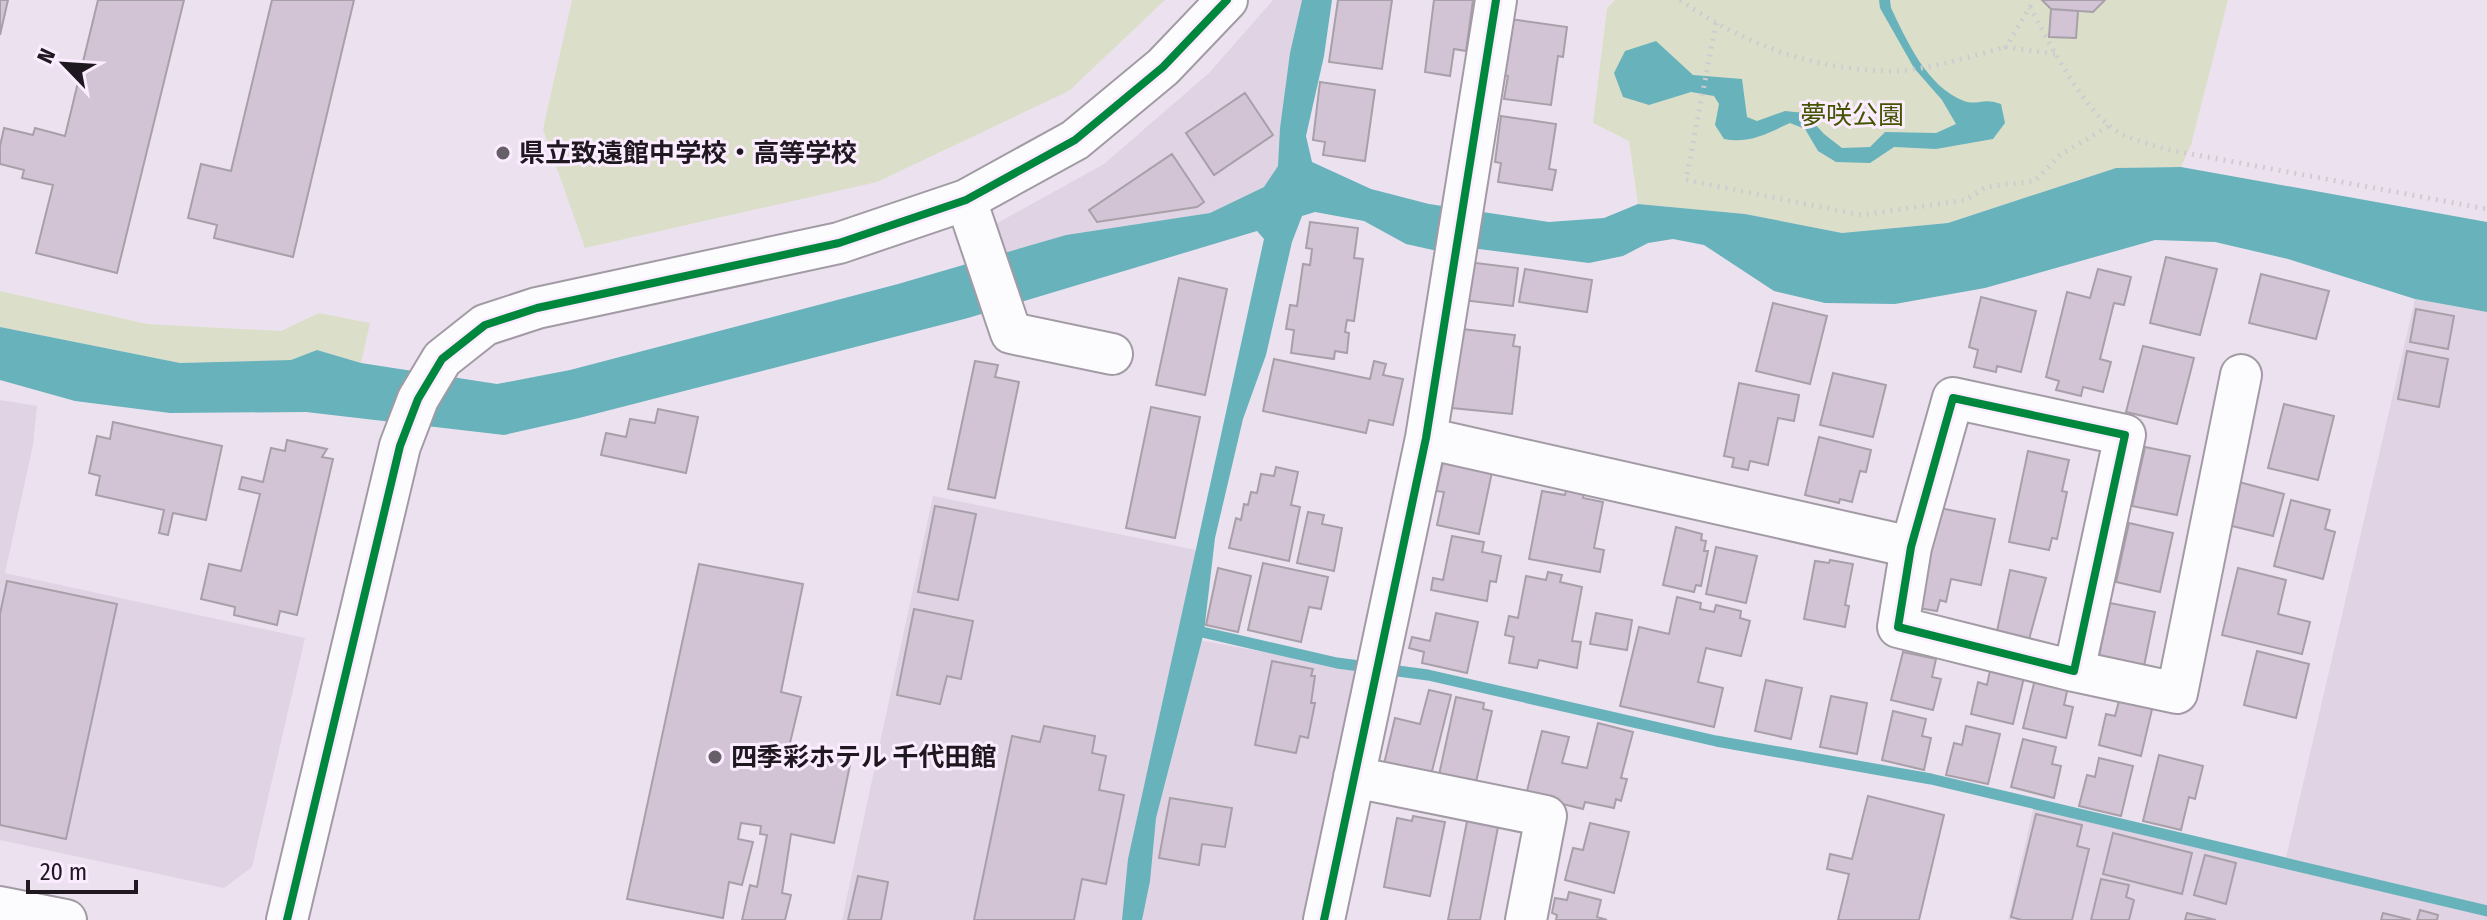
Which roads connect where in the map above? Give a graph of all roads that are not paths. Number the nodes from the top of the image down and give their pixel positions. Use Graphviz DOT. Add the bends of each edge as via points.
graph roads {
  1 [pos="1227,0"];
  2 [pos="1496,0"];
  3 [pos="966,200"];
  4 [pos="1112,354"];
  5 [pos="2241,375"];
  6 [pos="1426,438"];
  7 [pos="1911,547"];
  8 [pos="2074,671"];
  9 [pos="1354,777"];
  10 [pos="0,907"];
  11 [pos="1332,918"];
  12 [pos="66,920"];
  13 [pos="287,920"];
  14 [pos="1526,920"];
  1 -- 3 [label="street" via="1163,67 1075,140"];
  2 -- 6 [label="street"];
  3 -- 4 [label="street" via="1011,333"];
  3 -- 13 [label="street" via="839,243 537,308 485,325 442,359 418,399 400,446"];
  5 -- 8 [label="street" via="2177,693"];
  6 -- 7 [label="street"];
  6 -- 9 [label="street"];
  7 -- 8 [label="street" via="1898,627"];
  7 -- 8 [label="street" via="1953,398 2125,435"];
  9 -- 11 [label="street"];
  9 -- 14 [label="street" via="1546,816"];
  10 -- 12 [label="street"];
}
